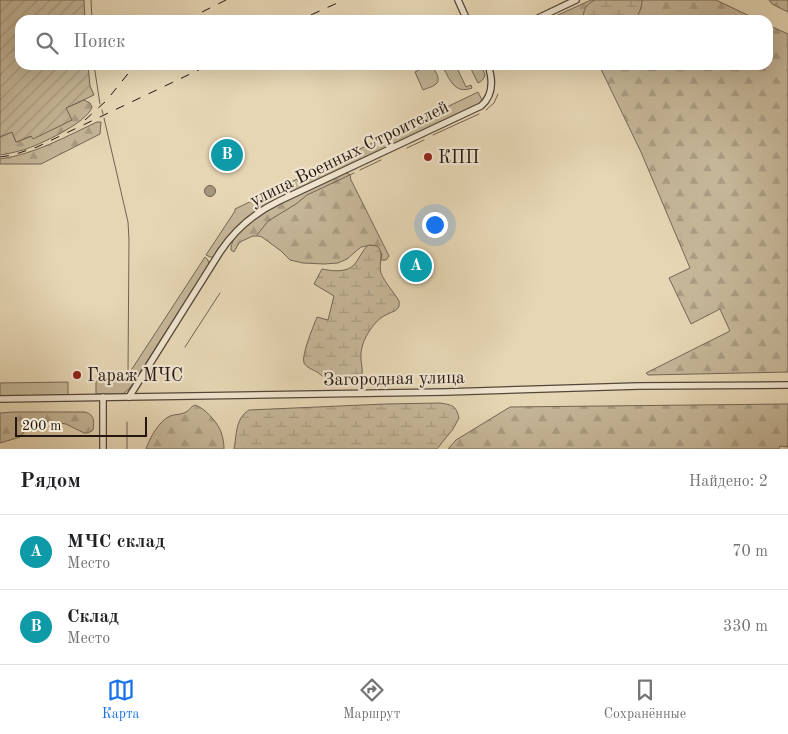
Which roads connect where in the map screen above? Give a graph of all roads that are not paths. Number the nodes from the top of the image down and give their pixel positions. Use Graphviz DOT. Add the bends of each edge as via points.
graph roads {
  1 [pos="458,0"];
  2 [pos="576,0"];
  3 [pos="465,15"];
  4 [pos="544,15"];
  5 [pos="489,70"];
  6 [pos="788,385"];
  7 [pos="103,397"];
  8 [pos="129,397"];
  9 [pos="0,399"];
  10 [pos="102,449"];
  1 -- 3 [label="street"];
  2 -- 4 [label="street"];
  5 -- 8 [label="street, улица Военных Строителей" via="491,92 481,106 279,200 243,224 220,252"];
  6 -- 8 [label="street, Загородная улица"];
  7 -- 8 [label="street, Загородная улица"];
  7 -- 9 [label="street, Загородная улица"];
  7 -- 10 [label="street"];
}
